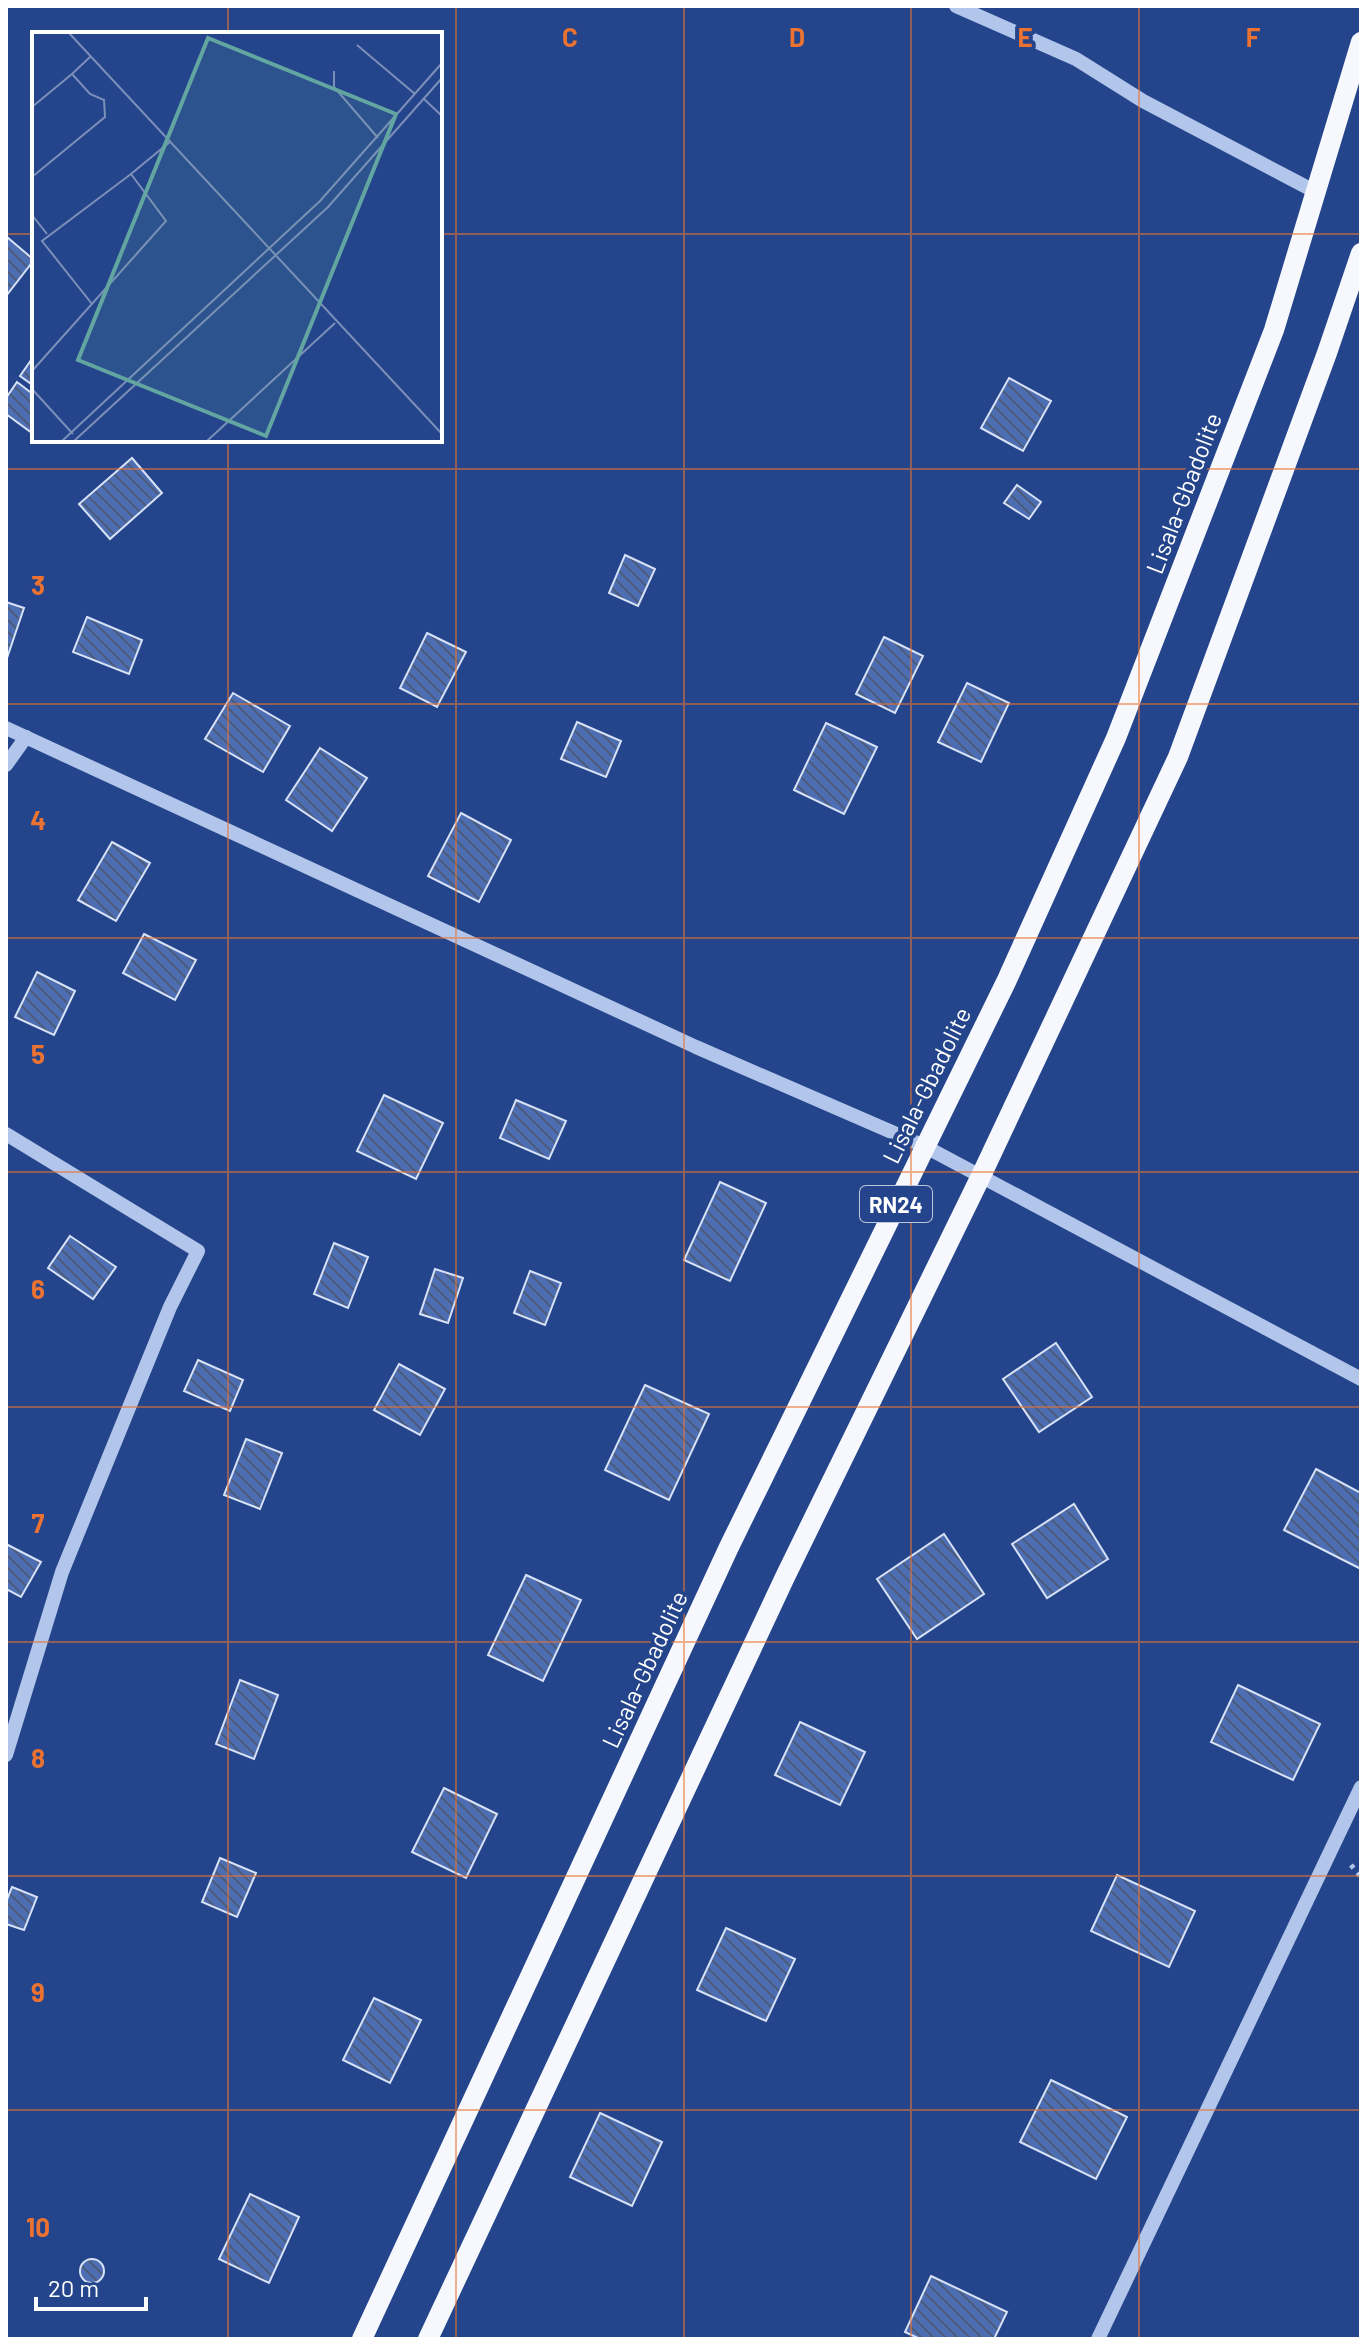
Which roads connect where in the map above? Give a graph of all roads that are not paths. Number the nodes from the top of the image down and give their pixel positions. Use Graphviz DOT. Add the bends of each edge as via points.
graph roads {
  1 [pos="956,6"];
  2 [pos="1361,42"];
  3 [pos="1316,192"];
  4 [pos="1361,253"];
  5 [pos="6,728"];
  6 [pos="26,737"];
  7 [pos="6,765"];
  8 [pos="6,1134"];
  9 [pos="924,1146"];
  10 [pos="981,1176"];
  11 [pos="1361,1379"];
  12 [pos="6,1755"];
  13 [pos="1361,1787"];
  14 [pos="362,2339"];
  15 [pos="428,2339"];
  16 [pos="1098,2339"];
  1 -- 3 [label="street" via="1076,59 1143,101"];
  2 -- 3 [label="main road, Lisala-Gbadolite / RN24"];
  3 -- 9 [label="main road, Lisala-Gbadolite / RN24" via="1274,330 1116,738 1006,982"];
  4 -- 10 [label="main road, RN24" via="1178,757"];
  5 -- 6 [label="street"];
  6 -- 7 [label="street"];
  6 -- 9 [label="street" via="696,1047"];
  8 -- 12 [label="street" via="198,1251 62,1572"];
  9 -- 10 [label="street"];
  9 -- 14 [label="main road, Lisala-Gbadolite / RN24" via="729,1547"];
  10 -- 11 [label="street"];
  10 -- 15 [label="main road, RN24" via="785,1577"];
  13 -- 16 [label="street"];
}
